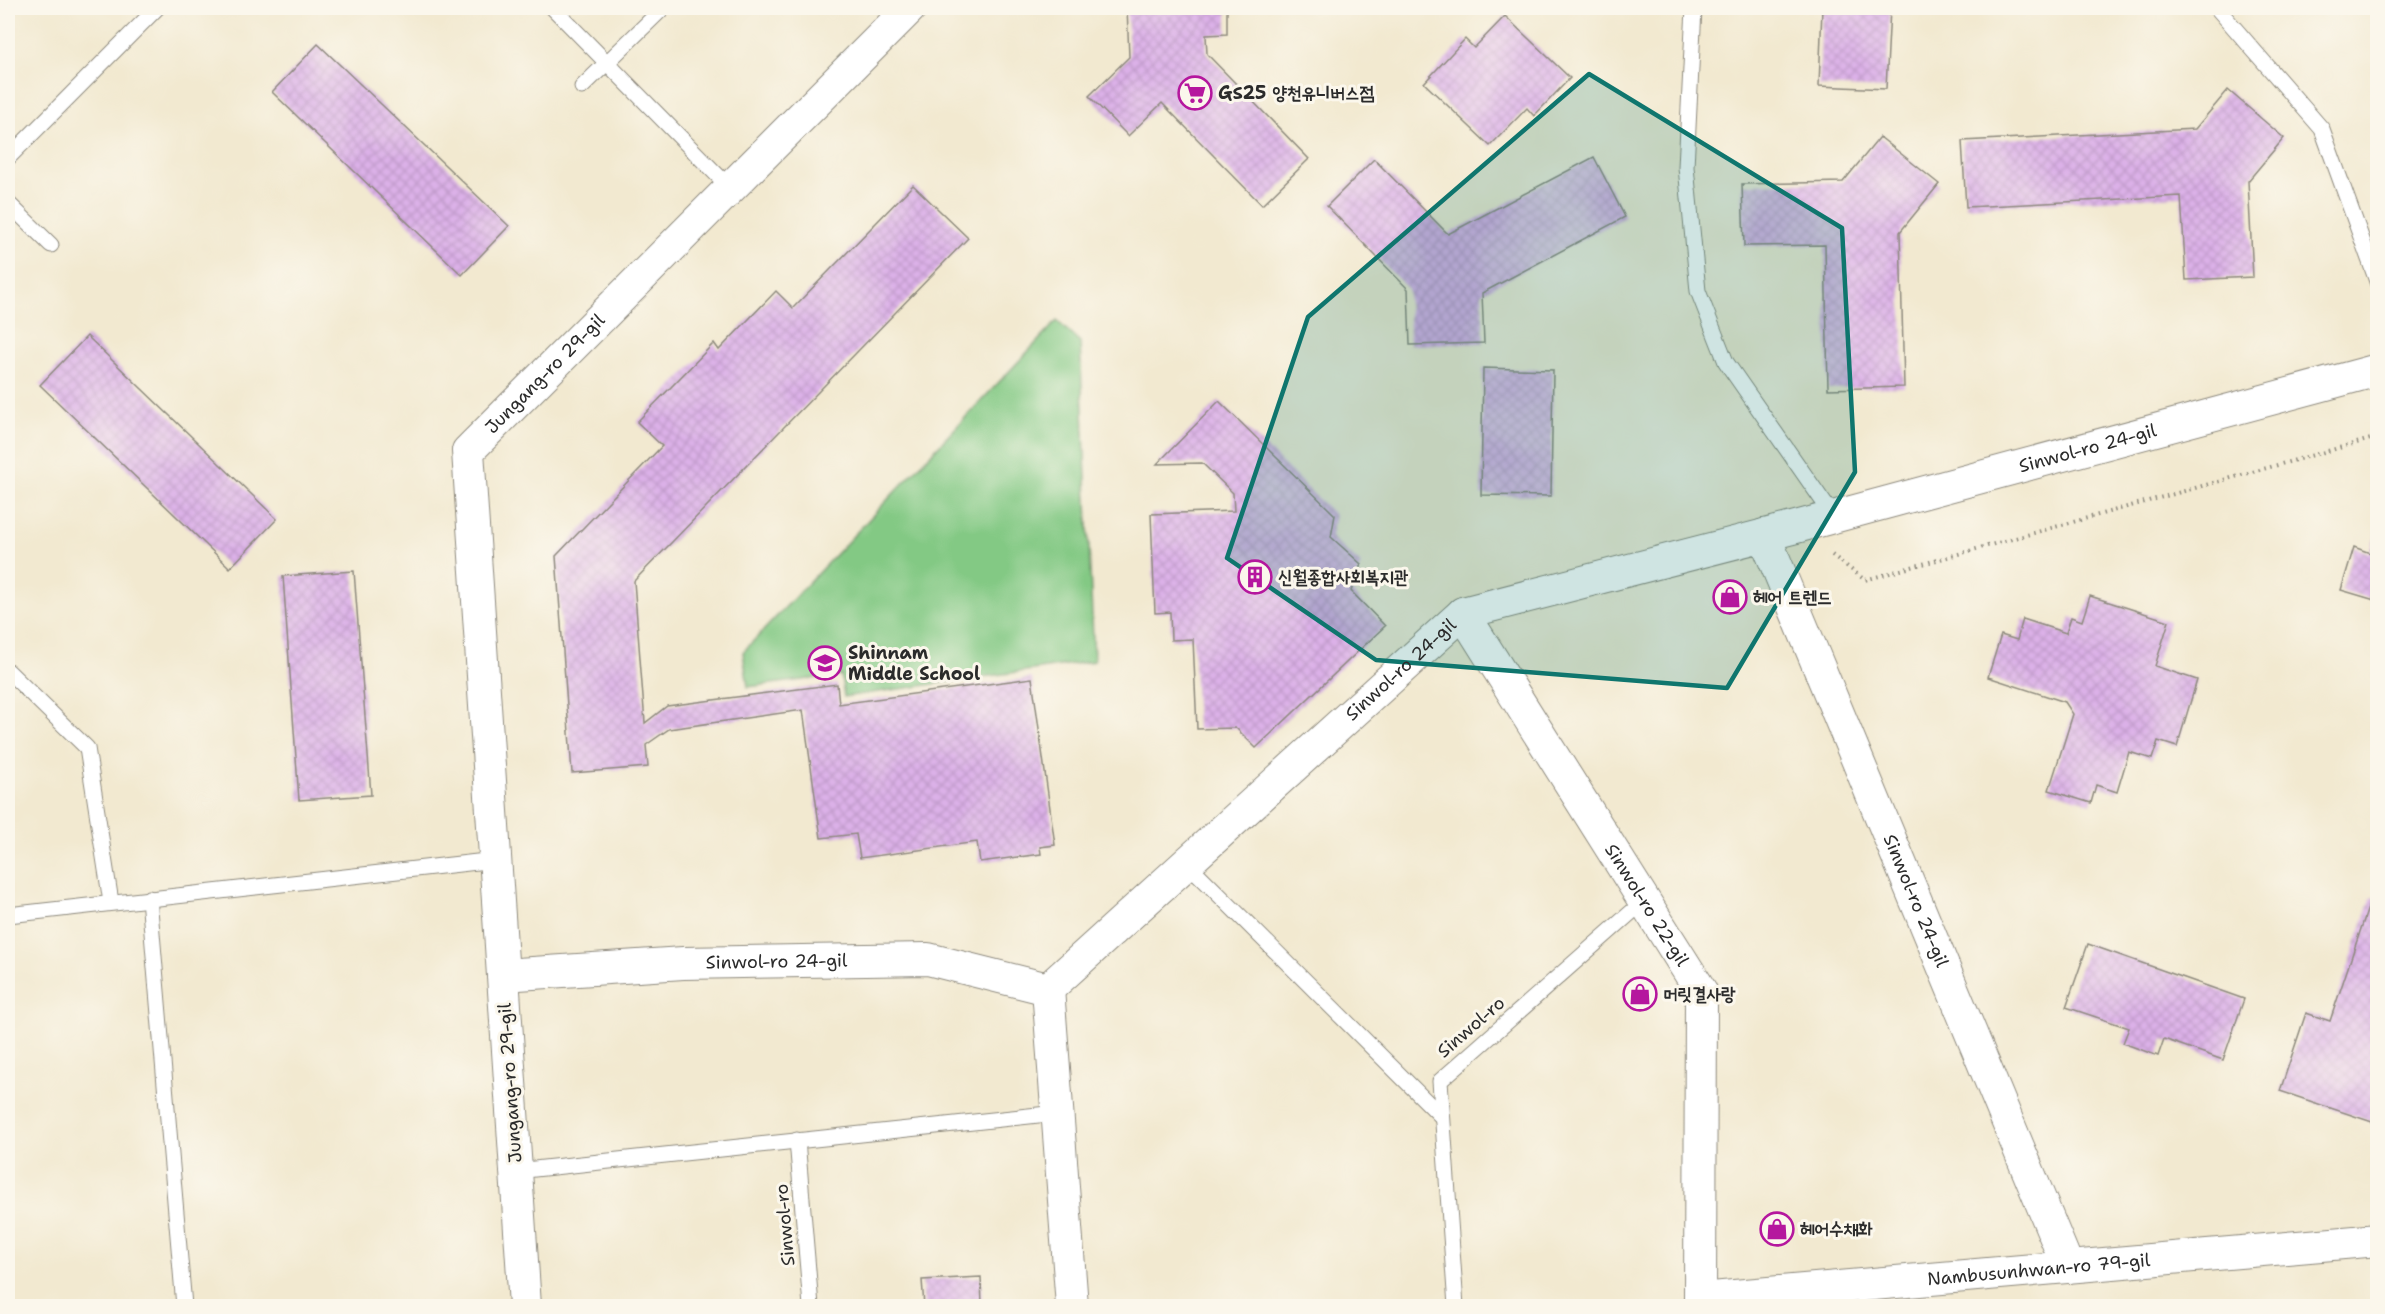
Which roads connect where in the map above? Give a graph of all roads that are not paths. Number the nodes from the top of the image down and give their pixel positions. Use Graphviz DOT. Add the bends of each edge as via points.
graph roads {
  1 [pos="157,8"];
  2 [pos="553,8"];
  3 [pos="663,8"];
  4 [pos="910,8"];
  5 [pos="1694,8"];
  6 [pos="2217,8"];
  7 [pos="608,62"];
  8 [pos="582,87"];
  9 [pos="8,158"];
  10 [pos="730,188"];
  11 [pos="8,203"];
  12 [pos="51,245"];
  13 [pos="2378,284"];
  14 [pos="2378,370"];
  15 [pos="1834,517"];
  16 [pos="1764,536"];
  17 [pos="1463,613"];
  18 [pos="8,670"];
  19 [pos="495,860"];
  20 [pos="1187,863"];
  21 [pos="149,898"];
  22 [pos="1644,901"];
  23 [pos="111,902"];
  24 [pos="8,915"];
  25 [pos="503,975"];
  26 [pos="1048,989"];
  27 [pos="1057,1113"];
  28 [pos="1442,1117"];
  29 [pos="797,1140"];
  30 [pos="516,1171"];
  31 [pos="2378,1240"];
  32 [pos="2068,1267"];
  33 [pos="1700,1303"];
  34 [pos="184,1306"];
  35 [pos="525,1306"];
  36 [pos="811,1306"];
  37 [pos="1072,1306"];
  38 [pos="1456,1306"];
  1 -- 9 [label="lane"];
  2 -- 7 [label="lane"];
  3 -- 7 [label="lane"];
  4 -- 10 [label="street, Jungang-ro 29-gil"];
  5 -- 15 [label="lane" via="1686,167 1698,291 1726,362"];
  6 -- 13 [label="lane" via="2322,129"];
  7 -- 8 [label="lane"];
  7 -- 10 [label="lane"];
  10 -- 19 [label="street, Jungang-ro 29-gil" via="468,452"];
  11 -- 12 [label="lane"];
  14 -- 15 [label="street, Sinwol-ro 24-gil"];
  15 -- 16 [label="street, Sinwol-ro 24-gil"];
  16 -- 17 [label="street, Sinwol-ro 24-gil"];
  16 -- 32 [label="street, Sinwol-ro 24-gil"];
  17 -- 20 [label="street, Sinwol-ro 24-gil"];
  17 -- 22 [label="street, Sinwol-ro 22-gil"];
  18 -- 23 [label="lane" via="87,748"];
  19 -- 21 [label="lane"];
  19 -- 25 [label="street, Jungang-ro 29-gil"];
  20 -- 26 [label="street, Sinwol-ro 24-gil"];
  20 -- 28 [label="lane"];
  21 -- 23 [label="lane"];
  21 -- 34 [label="lane"];
  22 -- 28 [label="lane, Sinwol-ro" via="1440,1081"];
  22 -- 33 [label="street, Sinwol-ro 22-gil" via="1701,991"];
  23 -- 24 [label="lane"];
  25 -- 26 [label="street, Sinwol-ro 24-gil" via="683,963 928,959"];
  25 -- 30 [label="street, Jungang-ro 29-gil"];
  26 -- 27 [label="street"];
  27 -- 29 [label="lane"];
  27 -- 37 [label="street"];
  28 -- 38 [label="lane, Sinwol-ro"];
  29 -- 30 [label="lane"];
  29 -- 36 [label="lane, Sinwol-ro"];
  30 -- 35 [label="street, Jungang-ro 29-gil"];
  31 -- 32 [label="street, Nambusunhwan-ro 79-gil"];
  32 -- 33 [label="street, Nambusunhwan-ro 79-gil"];
}
